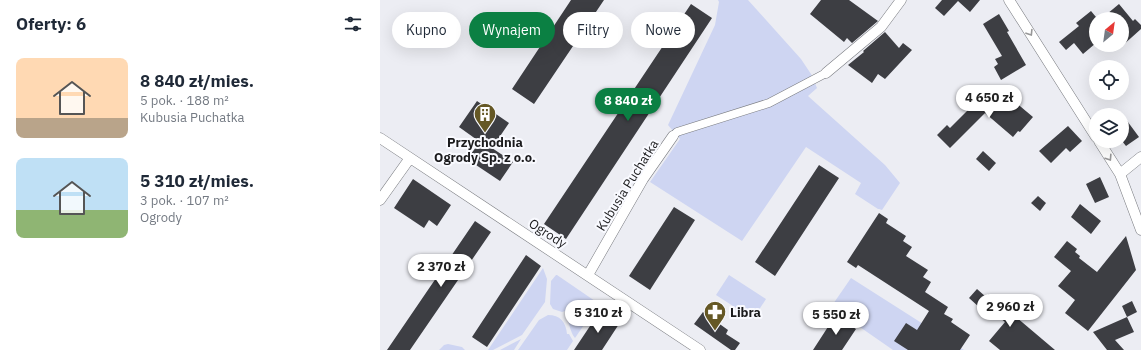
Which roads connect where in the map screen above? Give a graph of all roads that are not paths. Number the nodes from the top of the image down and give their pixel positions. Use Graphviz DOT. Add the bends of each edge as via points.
graph roads {
  1 [pos="901,0"];
  2 [pos="1009,0"];
  3 [pos="826,73"];
  4 [pos="1089,126"];
  5 [pos="673,136"];
  6 [pos="380,138"];
  7 [pos="1103,148"];
  8 [pos="1141,157"];
  9 [pos="410,158"];
  10 [pos="1120,174"];
  11 [pos="380,200"];
  12 [pos="1141,230"];
  13 [pos="588,275"];
  14 [pos="700,350"];
  1 -- 3 [label="street, Kubusia Puchatka" via="881,27"];
  2 -- 4 [label="street, one-way"];
  3 -- 5 [label="street, Kubusia Puchatka" via="769,103 677,132"];
  5 -- 13 [label="street, Kubusia Puchatka" via="643,179"];
  6 -- 9 [label="street, Ogrody"];
  7 -- 10 [label="street, one-way"];
  8 -- 10 [label="street"];
  9 -- 11 [label="street"];
  9 -- 13 [label="street, Ogrody"];
  10 -- 12 [label="street"];
  13 -- 14 [label="street, Ogrody"];
}
